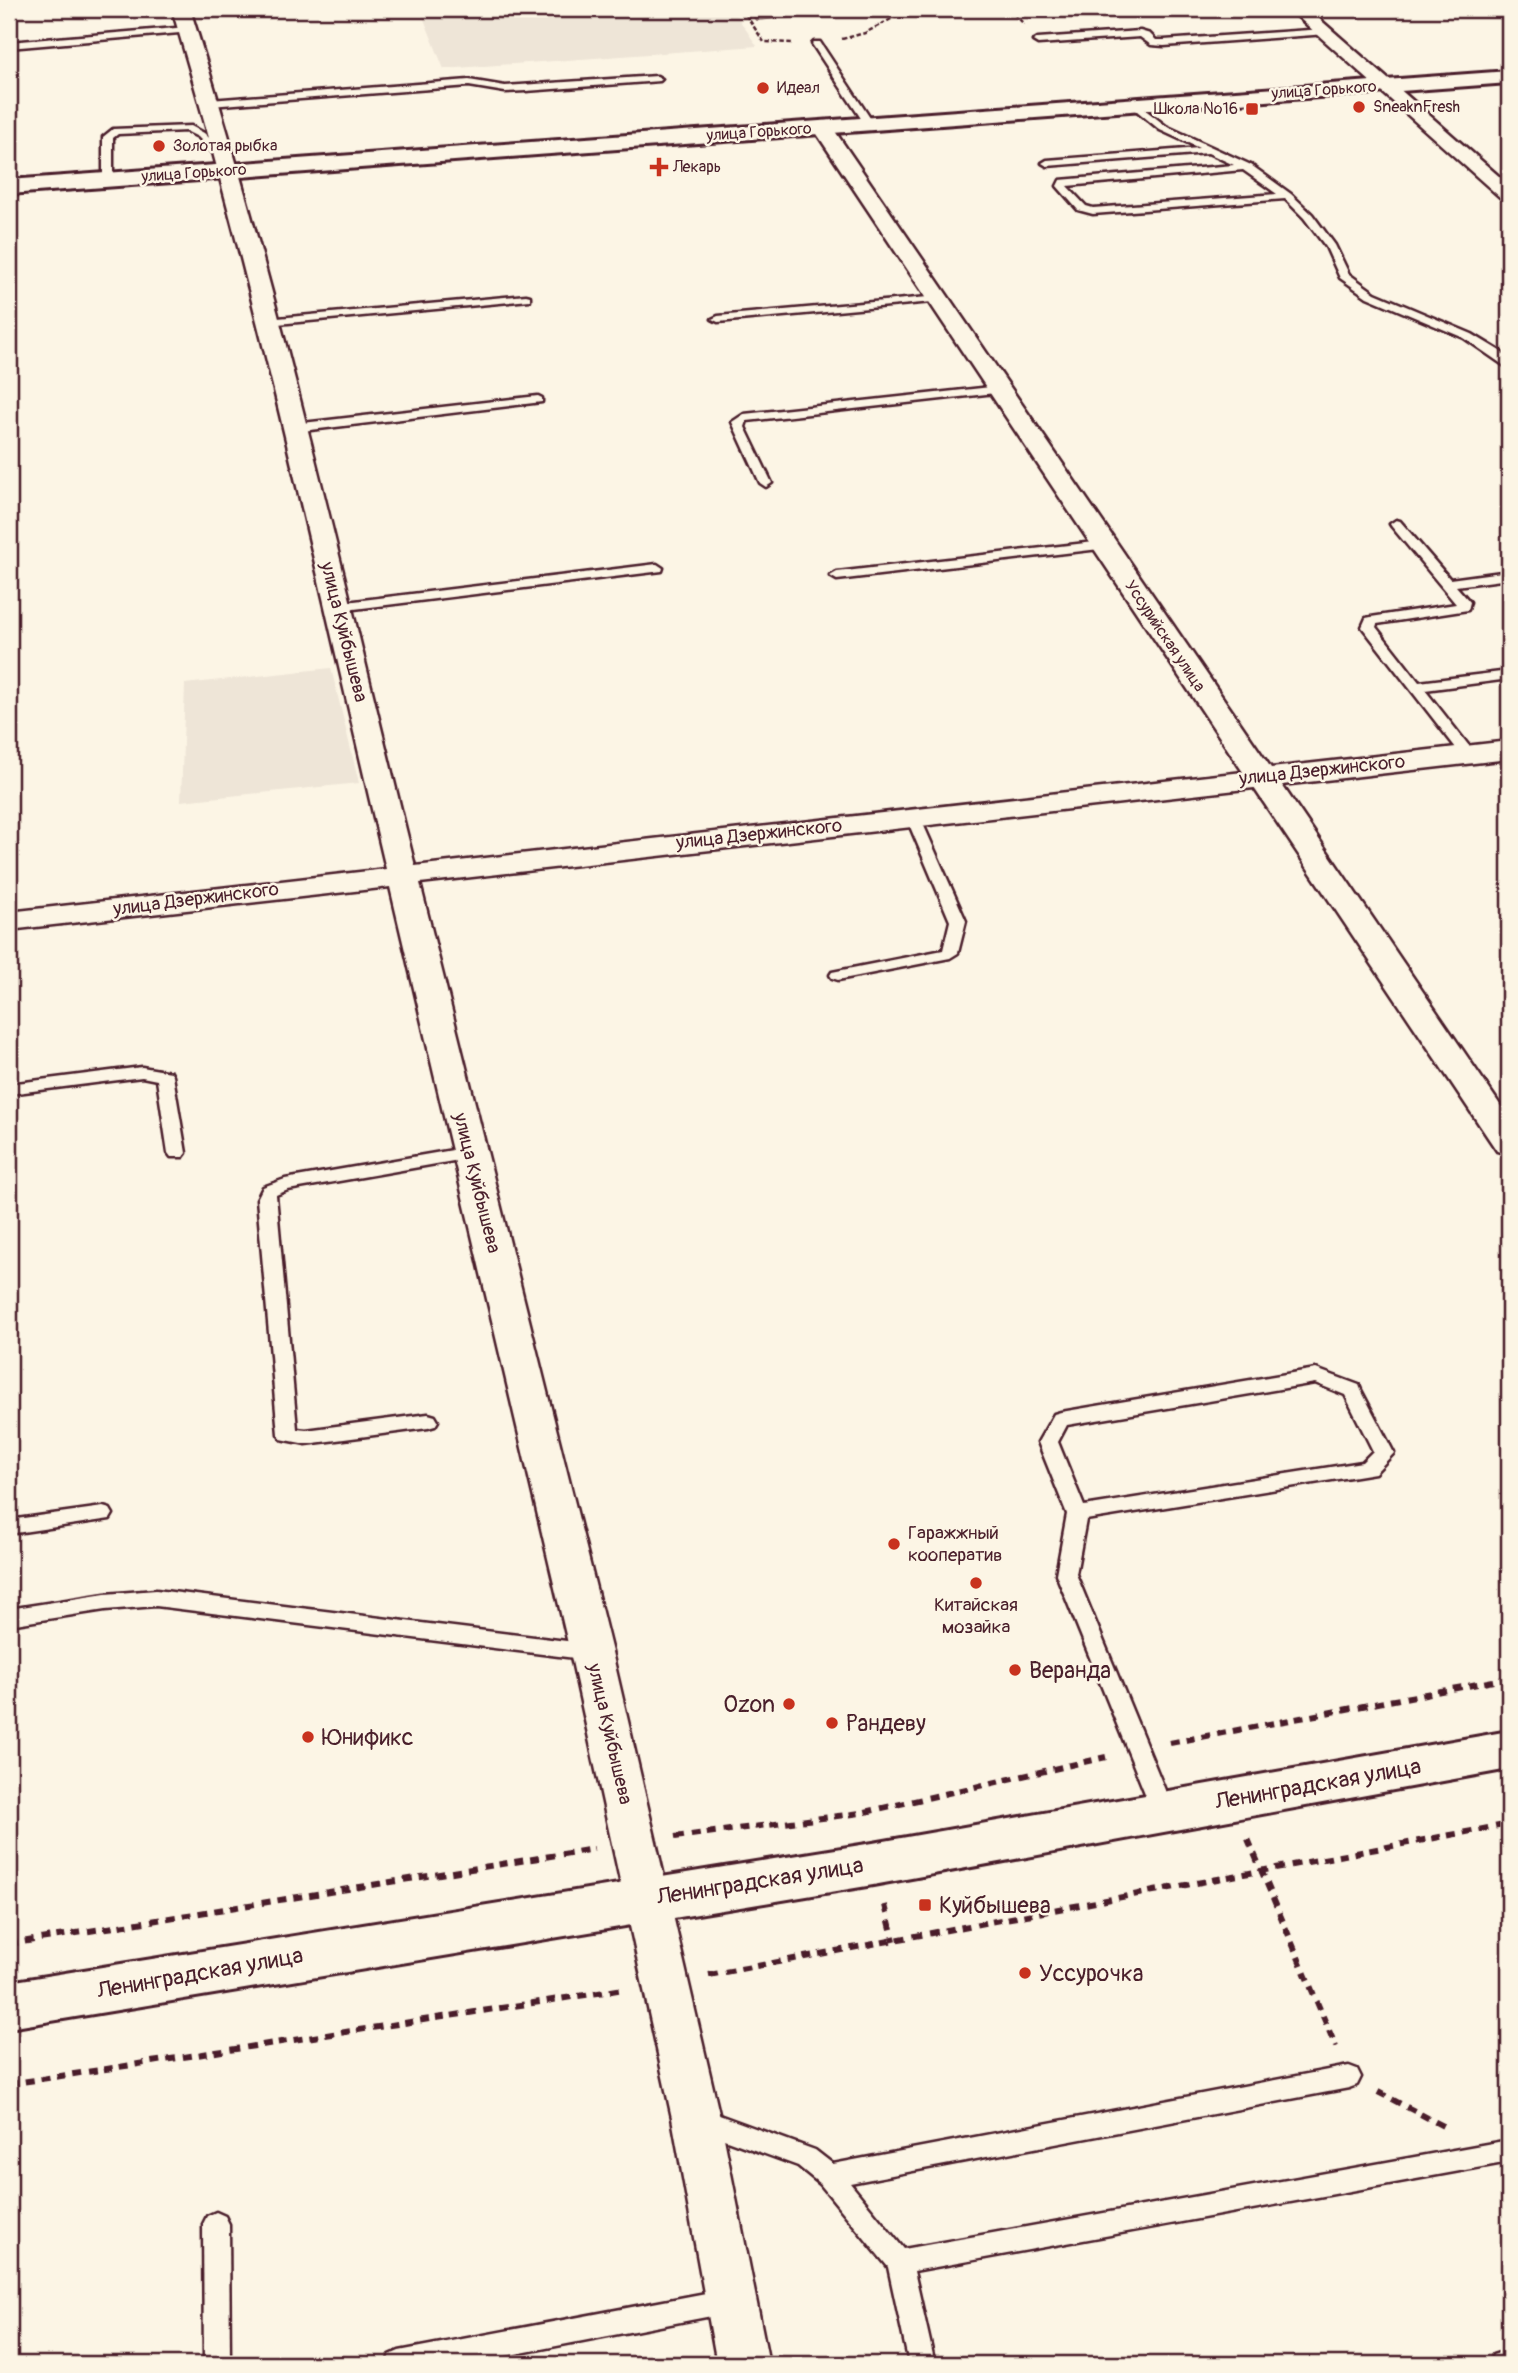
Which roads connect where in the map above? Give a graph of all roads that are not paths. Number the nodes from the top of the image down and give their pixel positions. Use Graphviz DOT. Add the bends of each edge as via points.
graph roads {
  1 [pos="1303,9"];
  2 [pos="185,19"];
  3 [pos="1324,32"];
  4 [pos="1038,41"];
  5 [pos="9,44"];
  6 [pos="817,44"];
  7 [pos="1509,77"];
  8 [pos="657,79"];
  9 [pos="1385,86"];
  10 [pos="211,103"];
  11 [pos="1134,104"];
  12 [pos="869,124"];
  13 [pos="823,128"];
  14 [pos="1212,151"];
  15 [pos="1047,163"];
  16 [pos="227,164"];
  17 [pos="1247,167"];
  18 [pos="108,180"];
  19 [pos="9,187"];
  20 [pos="1509,195"];
  21 [pos="1287,196"];
  22 [pos="526,298"];
  23 [pos="939,299"];
  24 [pos="718,319"];
  25 [pos="267,322"];
  26 [pos="1509,366"];
  27 [pos="1000,390"];
  28 [pos="538,400"];
  29 [pos="294,428"];
  30 [pos="766,483"];
  31 [pos="1396,524"];
  32 [pos="1103,545"];
  33 [pos="657,568"];
  34 [pos="1509,575"];
  35 [pos="837,576"];
  36 [pos="1447,583"];
  37 [pos="338,607"];
  38 [pos="1509,675"];
  39 [pos="1415,687"];
  40 [pos="1509,750"];
  41 [pos="1468,754"];
  42 [pos="1262,777"];
  43 [pos="914,817"];
  44 [pos="403,875"];
  45 [pos="9,921"];
  46 [pos="838,975"];
  47 [pos="9,1089"];
  48 [pos="1509,1143"];
  49 [pos="177,1153"];
  50 [pos="470,1153"];
  51 [pos="428,1421"];
  52 [pos="103,1514"];
  53 [pos="1077,1514"];
  54 [pos="9,1527"];
  55 [pos="9,1617"];
  56 [pos="591,1652"];
  57 [pos="1509,1750"];
  58 [pos="1163,1812"];
  59 [pos="647,1899"];
  60 [pos="9,2005"];
  61 [pos="1349,2077"];
  62 [pos="696,2118"];
  63 [pos="1505,2157"];
  64 [pos="829,2176"];
  65 [pos="216,2224"];
  66 [pos="899,2262"];
  67 [pos="731,2301"];
  68 [pos="1509,2363"];
  69 [pos="217,2364"];
  70 [pos="399,2364"];
  71 [pos="743,2364"];
  72 [pos="922,2364"];
  73 [pos="1502,2364"];
  1 -- 3 [label="street"];
  2 -- 5 [label="lane"];
  2 -- 10 [label="street, улица Куйбышева"];
  3 -- 4 [label="lane" via="1164,43 1154,43 1140,34"];
  3 -- 9 [label="street"];
  6 -- 12 [label="lane"];
  7 -- 9 [label="main road, улица Горького"];
  8 -- 10 [label="lane" via="505,89 469,83"];
  9 -- 11 [label="main road, улица Горького"];
  9 -- 20 [label="street"];
  10 -- 16 [label="street, улица Куйбышева"];
  11 -- 12 [label="main road, улица Горького"];
  11 -- 14 [label="lane" via="1163,128"];
  12 -- 13 [label="main road, улица Горького"];
  13 -- 16 [label="main road, улица Горького"];
  13 -- 23 [label="street, Уссурийская улица"];
  14 -- 15 [label="lane"];
  14 -- 17 [label="lane"];
  16 -- 18 [label="main road, улица Горького"];
  16 -- 18 [label="lane" via="201,135 188,128 116,131 108,137"];
  16 -- 25 [label="street, улица Куйбышева"];
  17 -- 21 [label="lane"];
  17 -- 21 [label="lane" via="1071,181 1062,186 1082,208 1093,211"];
  18 -- 19 [label="main road, улица Горького"];
  21 -- 26 [label="lane" via="1331,247 1344,276 1391,305 1468,336"];
  22 -- 25 [label="lane"];
  23 -- 24 [label="lane"];
  23 -- 27 [label="street, Уссурийская улица"];
  25 -- 29 [label="street, улица Куйбышева"];
  27 -- 30 [label="lane" via="744,418 739,427"];
  27 -- 32 [label="street, Уссурийская улица"];
  28 -- 29 [label="lane"];
  29 -- 37 [label="street, улица Куйбышева"];
  31 -- 36 [label="lane"];
  32 -- 35 [label="lane"];
  32 -- 42 [label="street, Уссурийская улица"];
  33 -- 37 [label="lane"];
  34 -- 36 [label="lane"];
  36 -- 39 [label="lane" via="1463,607 1371,621 1369,627"];
  37 -- 44 [label="street, улица Куйбышева"];
  38 -- 39 [label="lane"];
  39 -- 41 [label="lane"];
  40 -- 41 [label="street, улица Дзержинского"];
  41 -- 42 [label="street, улица Дзержинского"];
  42 -- 43 [label="street, улица Дзержинского"];
  42 -- 48 [label="street, Уссурийская улица"];
  43 -- 44 [label="street, улица Дзержинского"];
  43 -- 46 [label="lane" via="958,921 950,953"];
  44 -- 45 [label="street, улица Дзержинского"];
  44 -- 50 [label="street, улица Куйбышева"];
  47 -- 49 [label="lane" via="142,1072 165,1076"];
  50 -- 51 [label="lane" via="285,1185 269,1191 266,1199 288,1434 306,1437"];
  50 -- 56 [label="street, улица Куйбышева"];
  52 -- 54 [label="lane"];
  53 -- 53 [label="lane" via="1368,1468 1384,1453 1352,1390 1316,1376 1060,1419 1048,1442"];
  53 -- 58 [label="lane" via="1066,1574"];
  55 -- 56 [label="lane" via="156,1598"];
  56 -- 59 [label="street, улица Куйбышева"];
  57 -- 58 [label="main road, Ленинградская улица"];
  58 -- 59 [label="main road, Ленинградская улица"];
  59 -- 60 [label="main road, Ленинградская улица"];
  59 -- 62 [label="street, улица Куйбышева"];
  61 -- 64 [label="lane"];
  62 -- 64 [label="lane" via="806,2158"];
  62 -- 67 [label="street, улица Куйбышева"];
  63 -- 66 [label="lane"];
  64 -- 66 [label="lane"];
  65 -- 69 [label="lane"];
  66 -- 72 [label="lane"];
  67 -- 70 [label="lane"];
  67 -- 71 [label="street, улица Куйбышева"];
  68 -- 73 [label="lane"];
}
